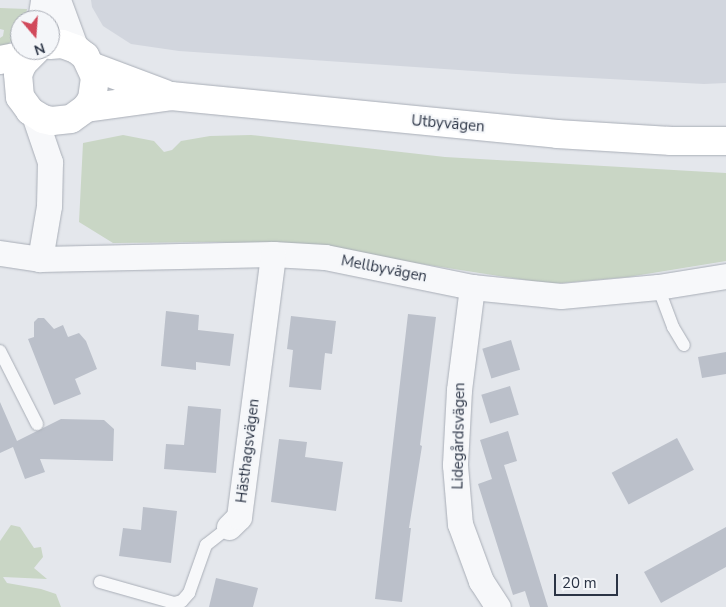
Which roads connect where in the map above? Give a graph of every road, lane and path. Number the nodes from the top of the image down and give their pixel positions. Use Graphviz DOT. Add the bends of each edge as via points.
graph roads {
  1 [pos="60,55"];
  2 [pos="60,59"];
  3 [pos="39,60"];
  4 [pos="0,96"];
  5 [pos="171,96"];
  6 [pos="30,111"];
  7 [pos="79,114"];
  8 [pos="726,141"];
  9 [pos="50,162"];
  10 [pos="0,253"];
  11 [pos="273,254"];
  12 [pos="40,259"];
  13 [pos="726,276"];
  14 [pos="472,287"];
  15 [pos="658,287"];
  16 [pos="684,345"];
  17 [pos="0,351"];
  18 [pos="37,424"];
  19 [pos="229,527"];
  20 [pos="100,582"];
  21 [pos="498,607"];
  1 -- 5 [label="main road, Utbyvägen"];
  2 -- 7 [label="main road" via="95,88"];
  3 -- 6 [label="main road" via="18,74 20,97"];
  4 -- 6 [label="main road, Utbyvägen"];
  5 -- 7 [label="main road, Utbyvägen"];
  5 -- 8 [label="main road, Utbyvägen" via="547,133"];
  6 -- 7 [label="main road, Utbyvägen" via="52,122"];
  6 -- 9 [label="street"];
  7 -- 9 [label="street"];
  9 -- 12 [label="street" via="49,206"];
  10 -- 12 [label="street, Mellbyvägen"];
  11 -- 12 [label="street, Mellbyvägen"];
  11 -- 14 [label="street, Mellbyvägen" via="325,257"];
  11 -- 19 [label="street, Hästhagsvägen" via="240,517"];
  13 -- 15 [label="street, Mellbyvägen"];
  14 -- 15 [label="street, Mellbyvägen" via="562,296"];
  14 -- 21 [label="street, Lidegårdsvägen" via="460,380 455,465 460,524 480,581"];
  15 -- 16 [label="lane" via="673,327"];
  17 -- 18 [label="lane"];
  19 -- 20 [label="lane, Hästhagsvägen" via="206,545 189,593 182,601 174,603"];
}
